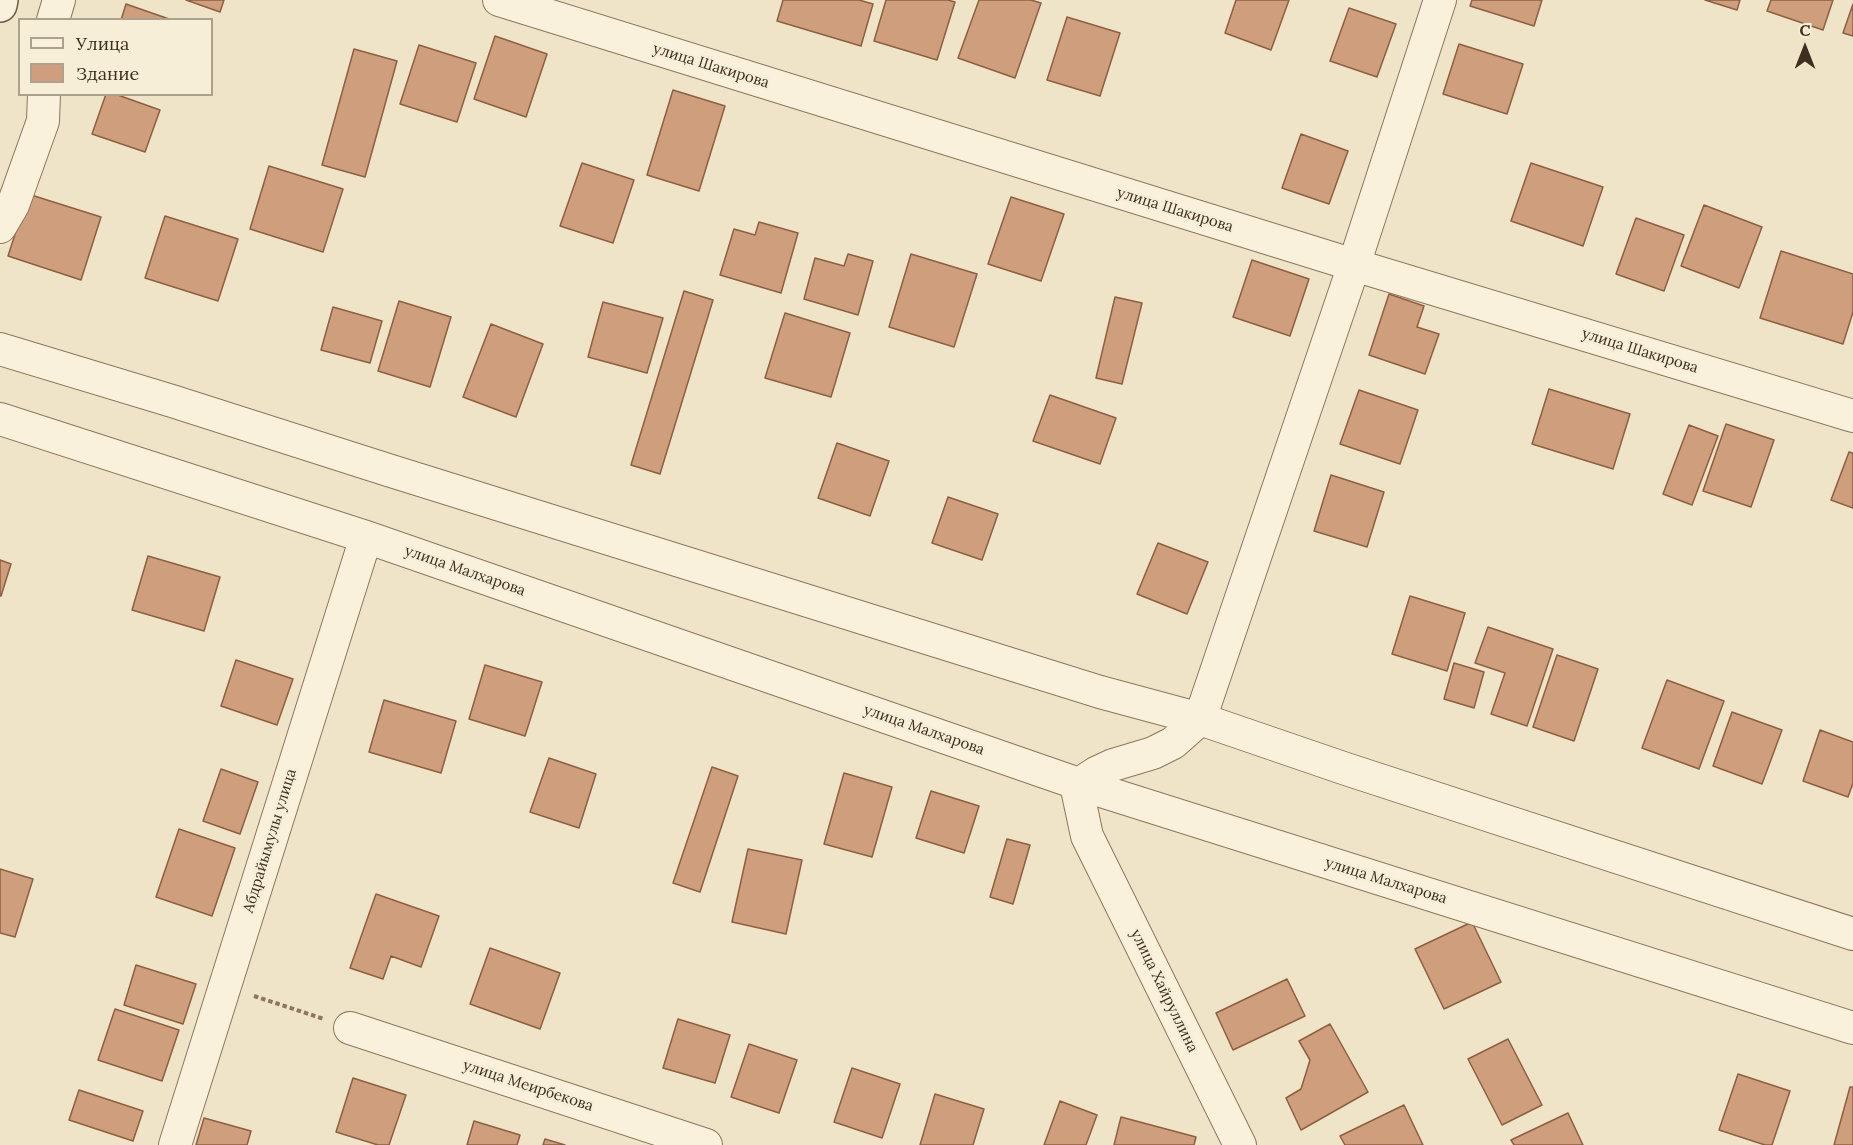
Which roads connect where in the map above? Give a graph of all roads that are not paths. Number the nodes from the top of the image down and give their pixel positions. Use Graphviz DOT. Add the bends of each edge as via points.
graph roads {
  1 [pos="1,0"];
  2 [pos="59,0"];
  3 [pos="499,0"];
  4 [pos="1440,0"];
  5 [pos="0,5"];
  6 [pos="54,18"];
  7 [pos="44,96"];
  8 [pos="0,227"];
  9 [pos="1354,265"];
  10 [pos="0,349"];
  11 [pos="1853,416"];
  12 [pos="0,419"];
  13 [pos="366,537"];
  14 [pos="1200,719"];
  15 [pos="1079,784"];
  16 [pos="1853,934"];
  17 [pos="350,1028"];
  18 [pos="1853,1028"];
  19 [pos="175,1145"];
  20 [pos="706,1145"];
  21 [pos="1240,1145"];
  1 -- 5 [label="main road"];
  2 -- 6 [label="street"];
  3 -- 9 [label="street, улица Шакирова"];
  4 -- 9 [label="street"];
  7 -- 8 [label="street" via="43,121 13,205"];
  9 -- 11 [label="street, улица Шакирова"];
  9 -- 14 [label="street"];
  10 -- 14 [label="street" via="1100,692"];
  12 -- 13 [label="street, улица Малхарова"];
  13 -- 15 [label="street, улица Малхарова"];
  13 -- 19 [label="street, Абдрайымулы улица"];
  14 -- 15 [label="street" via="1173,743 1113,765"];
  14 -- 16 [label="street"];
  15 -- 18 [label="street, улица Малхарова"];
  15 -- 21 [label="street, улица Хайруллина" via="1088,836"];
  17 -- 20 [label="street, улица Меирбекова"];
}
